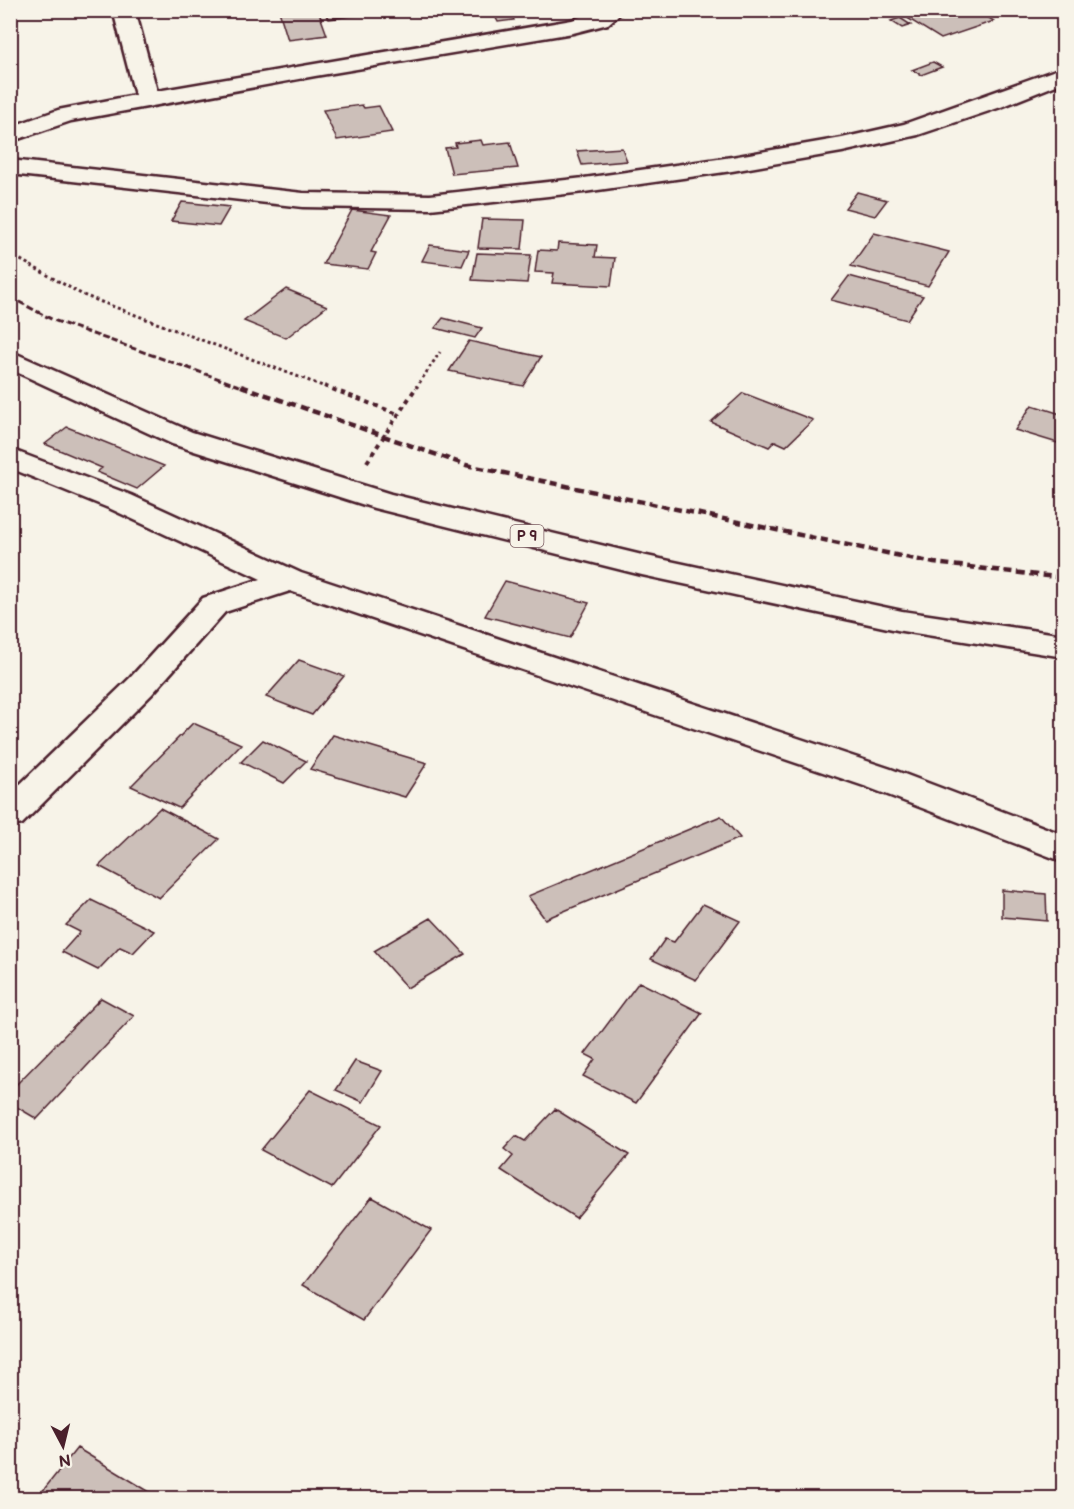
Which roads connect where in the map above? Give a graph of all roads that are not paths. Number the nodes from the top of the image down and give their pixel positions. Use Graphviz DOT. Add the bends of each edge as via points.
graph roads {
  1 [pos="124,10"];
  2 [pos="614,10"];
  3 [pos="1064,74"];
  4 [pos="148,101"];
  5 [pos="10,135"];
  6 [pos="10,167"];
  7 [pos="10,359"];
  8 [pos="10,458"];
  9 [pos="290,580"];
  10 [pos="1064,646"];
  11 [pos="10,815"];
  12 [pos="1064,849"];
  1 -- 4 [label="street"];
  2 -- 4 [label="street" via="600,20 573,26"];
  3 -- 6 [label="street" via="910,130 842,145 618,180 430,202 303,200"];
  4 -- 5 [label="street" via="66,115"];
  7 -- 10 [label="street, P 9" via="182,438 348,490 664,570 902,621"];
  8 -- 9 [label="street" via="121,502"];
  9 -- 11 [label="street" via="214,605 141,687"];
  9 -- 12 [label="street" via="879,778"];
}
